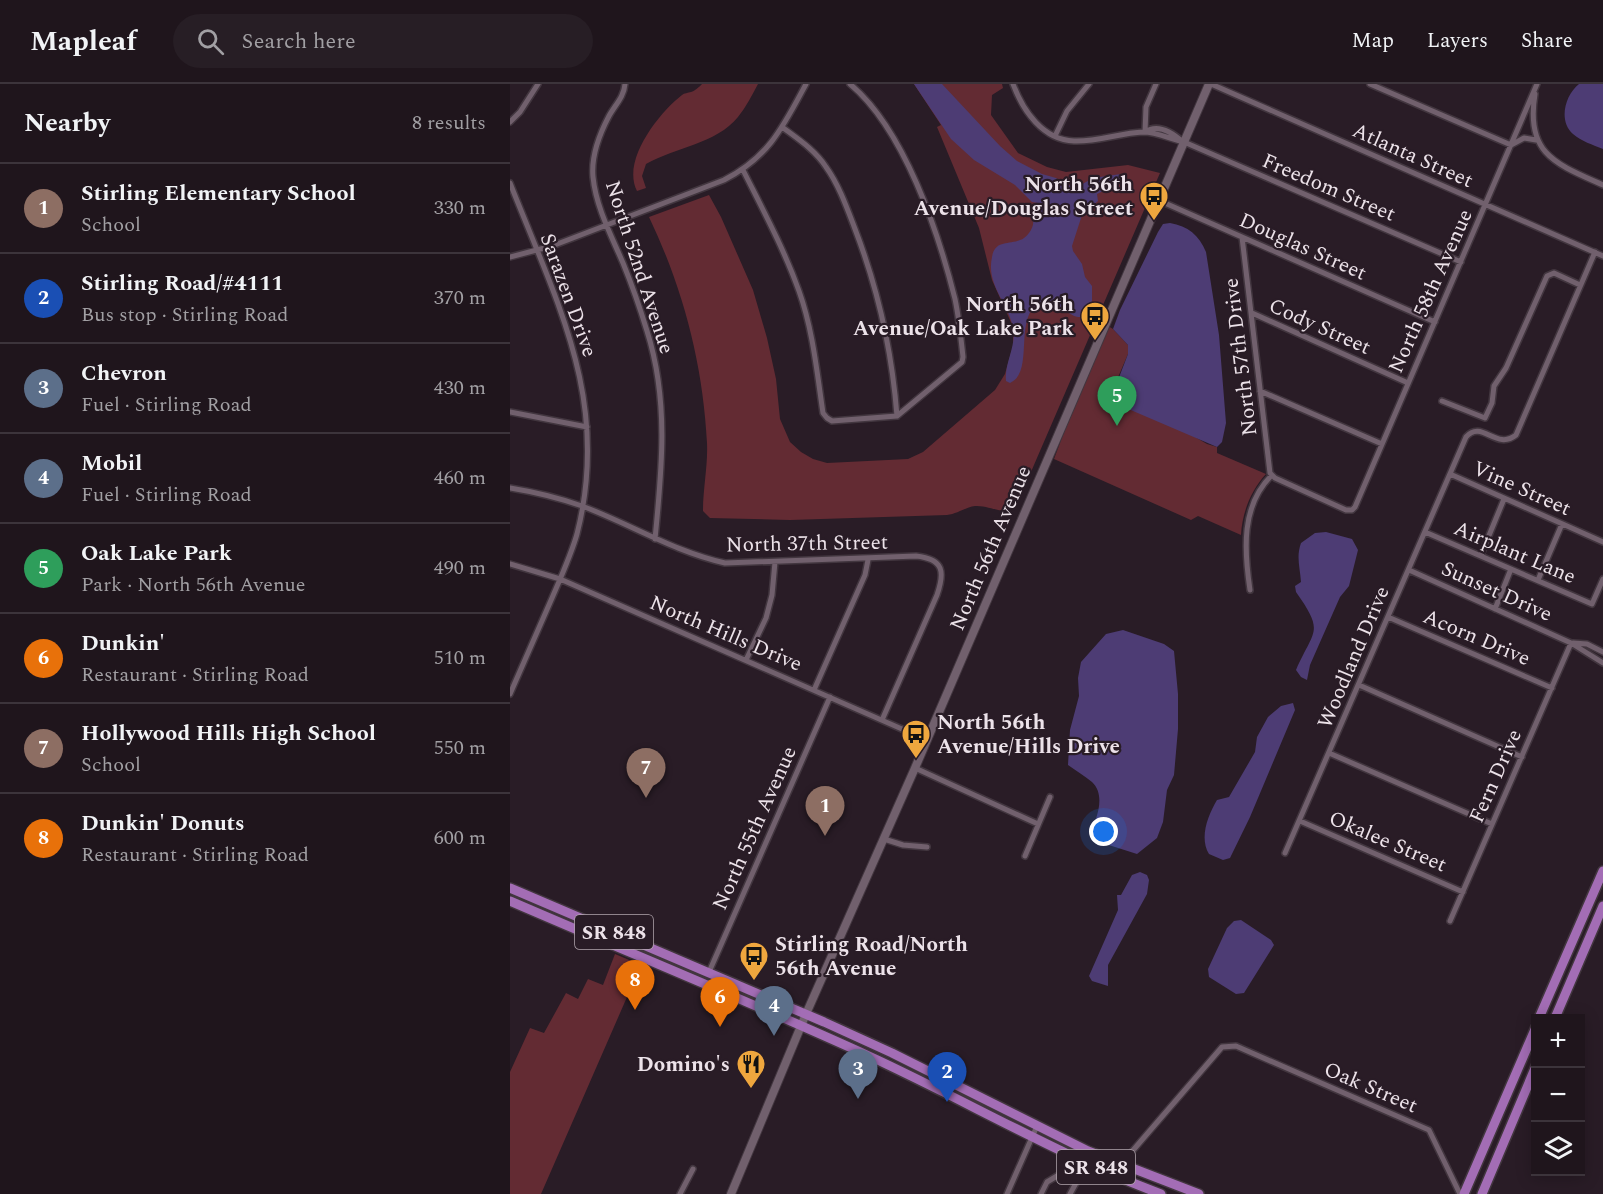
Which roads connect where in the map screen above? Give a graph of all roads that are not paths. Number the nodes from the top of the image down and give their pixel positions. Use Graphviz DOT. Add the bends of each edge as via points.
graph roads {
  1 [pos="538,84"];
  2 [pos="625,84"];
  3 [pos="806,84"];
  4 [pos="850,84"];
  5 [pos="1013,84"];
  6 [pos="1089,84"];
  7 [pos="1156,84"];
  8 [pos="1210,84"];
  9 [pos="1370,84"];
  10 [pos="1537,84"];
  11 [pos="510,122"];
  12 [pos="782,127"];
  13 [pos="1145,132"];
  14 [pos="1055,136"];
  15 [pos="1536,140"];
  16 [pos="1184,142"];
  17 [pos="1511,145"];
  18 [pos="743,170"];
  19 [pos="510,183"];
  20 [pos="1603,185"];
  21 [pos="1158,200"];
  22 [pos="1486,205"];
  23 [pos="606,225"];
  24 [pos="1242,237"];
  25 [pos="536,251"];
  26 [pos="1595,252"];
  27 [pos="1603,256"];
  28 [pos="510,257"];
  29 [pos="1461,262"];
  30 [pos="1580,285"];
  31 [pos="1252,313"];
  32 [pos="1435,322"];
  33 [pos="1408,383"];
  34 [pos="1260,391"];
  35 [pos="1442,401"];
  36 [pos="510,412"];
  37 [pos="897,416"];
  38 [pos="587,427"];
  39 [pos="1382,444"];
  40 [pos="1271,474"];
  41 [pos="1450,474"];
  42 [pos="510,488"];
  43 [pos="1504,499"];
  44 [pos="583,507"];
  45 [pos="1562,524"];
  46 [pos="1425,532"];
  47 [pos="655,539"];
  48 [pos="1603,542"];
  49 [pos="1481,555"];
  50 [pos="868,560"];
  51 [pos="775,562"];
  52 [pos="510,564"];
  53 [pos="1511,569"];
  54 [pos="1408,570"];
  55 [pos="560,579"];
  56 [pos="1603,579"];
  57 [pos="1538,580"];
  58 [pos="1250,590"];
  59 [pos="1495,609"];
  60 [pos="1388,617"];
  61 [pos="1571,643"];
  62 [pos="1603,652"];
  63 [pos="746,660"];
  64 [pos="1603,663"];
  65 [pos="1359,685"];
  66 [pos="1552,688"];
  67 [pos="814,690"];
  68 [pos="510,694"];
  69 [pos="830,697"];
  70 [pos="882,720"];
  71 [pos="927,740"];
  72 [pos="1329,753"];
  73 [pos="1522,757"];
  74 [pos="915,768"];
  75 [pos="1050,798"];
  76 [pos="1300,821"];
  77 [pos="1038,824"];
  78 [pos="1492,824"];
  79 [pos="884,838"];
  80 [pos="927,847"];
  81 [pos="1285,853"];
  82 [pos="1025,856"];
  83 [pos="1603,871"];
  84 [pos="510,888"];
  85 [pos="1462,892"];
  86 [pos="510,902"];
  87 [pos="1603,906"];
  88 [pos="1449,921"];
  89 [pos="1562,966"];
  90 [pos="709,972"];
  91 [pos="687,978"];
  92 [pos="1570,981"];
  93 [pos="806,1014"];
  94 [pos="1541,1014"];
  95 [pos="1557,1014"];
  96 [pos="801,1025"];
  97 [pos="1531,1038"];
  98 [pos="1535,1068"];
  99 [pos="1510,1086"];
  100 [pos="1518,1108"];
  101 [pos="1037,1126"];
  102 [pos="1032,1138"];
  103 [pos="1071,1156"];
  104 [pos="1087,1163"];
  105 [pos="1124,1166"];
  106 [pos="693,1169"];
  107 [pos="680,1194"];
  108 [pos="731,1194"];
  109 [pos="1007,1194"];
  110 [pos="1041,1194"];
  111 [pos="1070,1194"];
  112 [pos="1161,1194"];
  113 [pos="1199,1194"];
  114 [pos="1462,1194"];
  115 [pos="1482,1194"];
  1 -- 11 [label="street"];
  2 -- 23 [label="street, North 52nd Avenue" via="593,160 597,199"];
  3 -- 12 [label="street"];
  4 -- 37 [label="street" via="877,111 893,136 921,197 955,301 962,362"];
  5 -- 14 [label="street" via="1033,120"];
  6 -- 14 [label="street" via="1067,111"];
  7 -- 13 [label="street" via="1146,107"];
  8 -- 16 [label="street, North 56th Avenue"];
  8 -- 22 [label="street, Atlanta Street"];
  9 -- 17 [label="street"];
  10 -- 15 [label="street" via="1532,110"];
  10 -- 17 [label="street, North 58th Avenue"];
  12 -- 18 [label="street" via="764,152"];
  12 -- 37 [label="street" via="808,146 827,167 846,203 880,306"];
  13 -- 14 [label="street, Freedom Street" via="1077,141"];
  13 -- 16 [label="street, Freedom Street" via="1161,132"];
  15 -- 17 [label="street" via="1524,138"];
  15 -- 20 [label="street" via="1563,168"];
  16 -- 21 [label="street, North 56th Avenue"];
  16 -- 29 [label="street, Freedom Street"];
  17 -- 22 [label="street, North 58th Avenue"];
  18 -- 23 [label="street"];
  18 -- 37 [label="street" via="783,248 800,294 826,418 832,421"];
  19 -- 25 [label="street, Sarazen Drive"];
  21 -- 24 [label="street, Douglas Street"];
  21 -- 71 [label="street, North 56th Avenue"];
  22 -- 26 [label="street, Atlanta Street"];
  22 -- 29 [label="street, North 58th Avenue"];
  23 -- 25 [label="street"];
  23 -- 47 [label="street, North 52nd Avenue" via="648,333 659,380 663,432"];
  24 -- 31 [label="street, North 57th Drive"];
  24 -- 32 [label="street, Douglas Street"];
  25 -- 28 [label="street"];
  25 -- 38 [label="street, Sarazen Drive" via="577,358"];
  26 -- 27 [label="street, Atlanta Street"];
  26 -- 30 [label="street"];
  29 -- 32 [label="street, North 58th Avenue"];
  30 -- 35 [label="street" via="1554,273 1547,276 1494,386 1485,418"];
  30 -- 41 [label="street, Vine Street" via="1516,435 1501,440 1478,430 1471,432"];
  31 -- 33 [label="street, Cody Street"];
  31 -- 34 [label="street, North 57th Drive"];
  32 -- 33 [label="street, North 58th Avenue"];
  33 -- 39 [label="street, North 58th Avenue"];
  34 -- 39 [label="street"];
  34 -- 40 [label="street, North 57th Drive"];
  36 -- 38 [label="street"];
  38 -- 44 [label="street, Sarazen Drive"];
  39 -- 40 [label="street, North 58th Avenue" via="1352,510"];
  40 -- 58 [label="street" via="1260,487 1246,527"];
  41 -- 43 [label="street, Vine Street"];
  41 -- 46 [label="street, Woodland Drive"];
  42 -- 44 [label="street, North 37th Street"];
  43 -- 45 [label="street, Vine Street"];
  43 -- 49 [label="street"];
  44 -- 47 [label="street, North 37th Street"];
  44 -- 55 [label="street, Sarazen Drive"];
  45 -- 48 [label="street, Vine Street"];
  45 -- 57 [label="street"];
  46 -- 49 [label="street, Airplant Lane"];
  46 -- 54 [label="street, Woodland Drive"];
  47 -- 51 [label="street, North 37th Street" via="725,563"];
  49 -- 53 [label="street, Airplant Lane"];
  50 -- 51 [label="street, North 37th Street"];
  50 -- 67 [label="street"];
  50 -- 70 [label="street, North 37th Street" via="928,558 937,563 943,579"];
  51 -- 63 [label="street" via="766,618"];
  52 -- 55 [label="street, North Hills Drive"];
  53 -- 57 [label="street, Airplant Lane"];
  53 -- 59 [label="street"];
  54 -- 59 [label="street, Sunset Drive"];
  54 -- 60 [label="street, Woodland Drive"];
  55 -- 63 [label="street, North Hills Drive"];
  55 -- 68 [label="street, Sarazen Drive"];
  56 -- 57 [label="street, Airplant Lane" via="1592,604"];
  59 -- 61 [label="street, Sunset Drive"];
  60 -- 65 [label="street, Woodland Drive"];
  60 -- 66 [label="street, Acorn Drive"];
  61 -- 62 [label="street, Sunset Drive" via="1587,644"];
  61 -- 64 [label="street, Sunset Drive"];
  61 -- 66 [label="street, Fern Drive"];
  63 -- 67 [label="street, North Hills Drive"];
  65 -- 72 [label="street, Woodland Drive"];
  65 -- 73 [label="street"];
  66 -- 73 [label="street, Fern Drive"];
  67 -- 69 [label="street, North Hills Drive"];
  69 -- 70 [label="street, North Hills Drive"];
  69 -- 90 [label="street, North 55th Avenue"];
  70 -- 71 [label="street, North Hills Drive"];
  71 -- 74 [label="street, North 56th Avenue"];
  72 -- 76 [label="street, Woodland Drive"];
  72 -- 78 [label="street"];
  73 -- 78 [label="street, Fern Drive"];
  74 -- 77 [label="street"];
  74 -- 79 [label="street, North 56th Avenue"];
  75 -- 77 [label="street"];
  76 -- 81 [label="street, Woodland Drive"];
  76 -- 85 [label="street, Okalee Street"];
  77 -- 82 [label="street"];
  78 -- 85 [label="street, Fern Drive"];
  79 -- 80 [label="street"];
  79 -- 93 [label="street, North 56th Avenue"];
  83 -- 89 [label="main road"];
  84 -- 90 [label="main road, SR 848"];
  85 -- 88 [label="street, Fern Drive"];
  86 -- 91 [label="main road, SR 848"];
  87 -- 92 [label="main road"];
  89 -- 92 [label="main road" via="1565,980"];
  89 -- 94 [label="main road"];
  90 -- 91 [label="main road"];
  90 -- 93 [label="main road, SR 848"];
  91 -- 96 [label="main road, SR 848"];
  92 -- 95 [label="main road"];
  93 -- 96 [label="street, North 56th Avenue"];
  93 -- 101 [label="main road, SR 848"];
  96 -- 102 [label="main road, SR 848"];
  96 -- 108 [label="street, North 56th Avenue"];
  97 -- 99 [label="main road"];
  98 -- 100 [label="main road"];
  99 -- 100 [label="main road" via="1511,1098"];
  99 -- 114 [label="main road"];
  100 -- 115 [label="main road"];
  101 -- 102 [label="street"];
  101 -- 105 [label="main road, SR 848"];
  102 -- 103 [label="main road, SR 848"];
  102 -- 109 [label="street"];
  103 -- 104 [label="main road, SR 848"];
  103 -- 110 [label="street" via="1062,1173 1047,1182"];
  104 -- 111 [label="street"];
  104 -- 112 [label="main road, SR 848"];
  105 -- 113 [label="main road, SR 848"];
  105 -- 114 [label="street, Oak Street" via="1133,1150 1222,1047 1236,1046 1429,1130"];
  106 -- 107 [label="street"];
}
